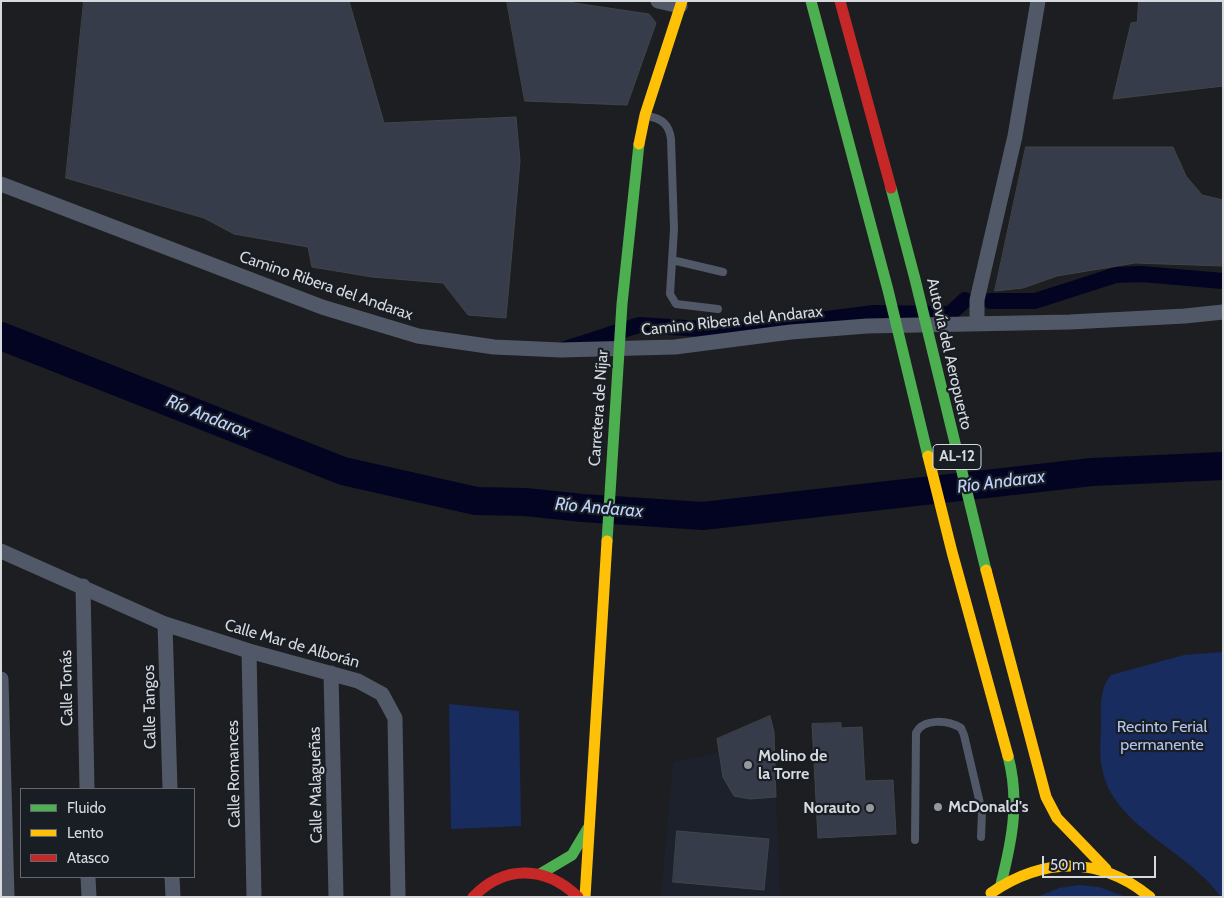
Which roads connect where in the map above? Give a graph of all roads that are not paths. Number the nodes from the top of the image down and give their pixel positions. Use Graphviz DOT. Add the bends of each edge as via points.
graph roads {
  1 [pos="658,1"];
  2 [pos="811,1"];
  3 [pos="840,1"];
  4 [pos="1038,1"];
  5 [pos="662,2"];
  6 [pos="681,4"];
  7 [pos="644,115"];
  8 [pos="1,184"];
  9 [pos="672,260"];
  10 [pos="723,272"];
  11 [pos="718,309"];
  12 [pos="1223,312"];
  13 [pos="977,322"];
  14 [pos="1,551"];
  15 [pos="83,586"];
  16 [pos="166,624"];
  17 [pos="248,651"];
  18 [pos="331,673"];
  19 [pos="1,679"];
  20 [pos="87,788"];
  21 [pos="170,788"];
  22 [pos="590,825"];
  23 [pos="981,837"];
  24 [pos="915,840"];
  25 [pos="1106,869"];
  26 [pos="540,874"];
  27 [pos="88,878"];
  28 [pos="172,878"];
  29 [pos="1001,884"];
  30 [pos="7,897"];
  31 [pos="89,897"];
  32 [pos="173,897"];
  33 [pos="254,897"];
  34 [pos="336,897"];
  35 [pos="398,897"];
  36 [pos="473,897"];
  37 [pos="578,897"];
  38 [pos="585,897"];
  39 [pos="987,897"];
  40 [pos="1150,897"];
  1 -- 5 [label="street"];
  2 -- 29 [label="main road, AL-12" via="888,290 952,552 1014,779 1016,806 1012,844"];
  3 -- 25 [label="main road, Autovía del Aeropuerto / AL-12" via="915,278 965,492 1046,797 1057,818"];
  4 -- 13 [label="street" via="1015,136 977,300"];
  5 -- 6 [label="street"];
  6 -- 7 [label="main road, Carretera de Níjar"];
  7 -- 9 [label="lane" via="663,121 669,127 673,167"];
  7 -- 22 [label="main road, Carretera de Níjar" via="636,158 622,304"];
  8 -- 13 [label="street, Camino Ribera del Andarax" via="322,307 418,336 513,348 656,348 791,332"];
  9 -- 10 [label="lane"];
  9 -- 11 [label="lane" via="670,294 676,304"];
  12 -- 13 [label="street, Camino Ribera del Andarax" via="1080,321"];
  14 -- 15 [label="street, Calle Mar de Alborán"];
  15 -- 16 [label="street, Calle Mar de Alborán"];
  15 -- 20 [label="street, Calle Tonás"];
  16 -- 17 [label="street, Calle Mar de Alborán"];
  16 -- 21 [label="street, Calle Tangos"];
  17 -- 18 [label="street, Calle Mar de Alborán"];
  17 -- 33 [label="street, Calle Romances"];
  18 -- 34 [label="street, Calle Malagueñas"];
  18 -- 35 [label="street, Calle Mar de Alborán" via="358,681 382,694 395,718"];
  19 -- 30 [label="street"];
  22 -- 26 [label="main road, Carretera de Níjar" via="572,855"];
  22 -- 38 [label="main road, Carretera de Níjar"];
  23 -- 24 [label="lane" via="982,812 964,735 961,728 946,722 924,724 916,732"];
  25 -- 29 [label="main road, AL-12" via="1049,868"];
  25 -- 40 [label="main road, AL-12" via="1133,883"];
  26 -- 36 [label="main road" via="517,873 495,879"];
  26 -- 37 [label="main road" via="558,880"];
  27 -- 31 [label="street"];
  28 -- 32 [label="street"];
  29 -- 39 [label="main road, AL-12"];
}
